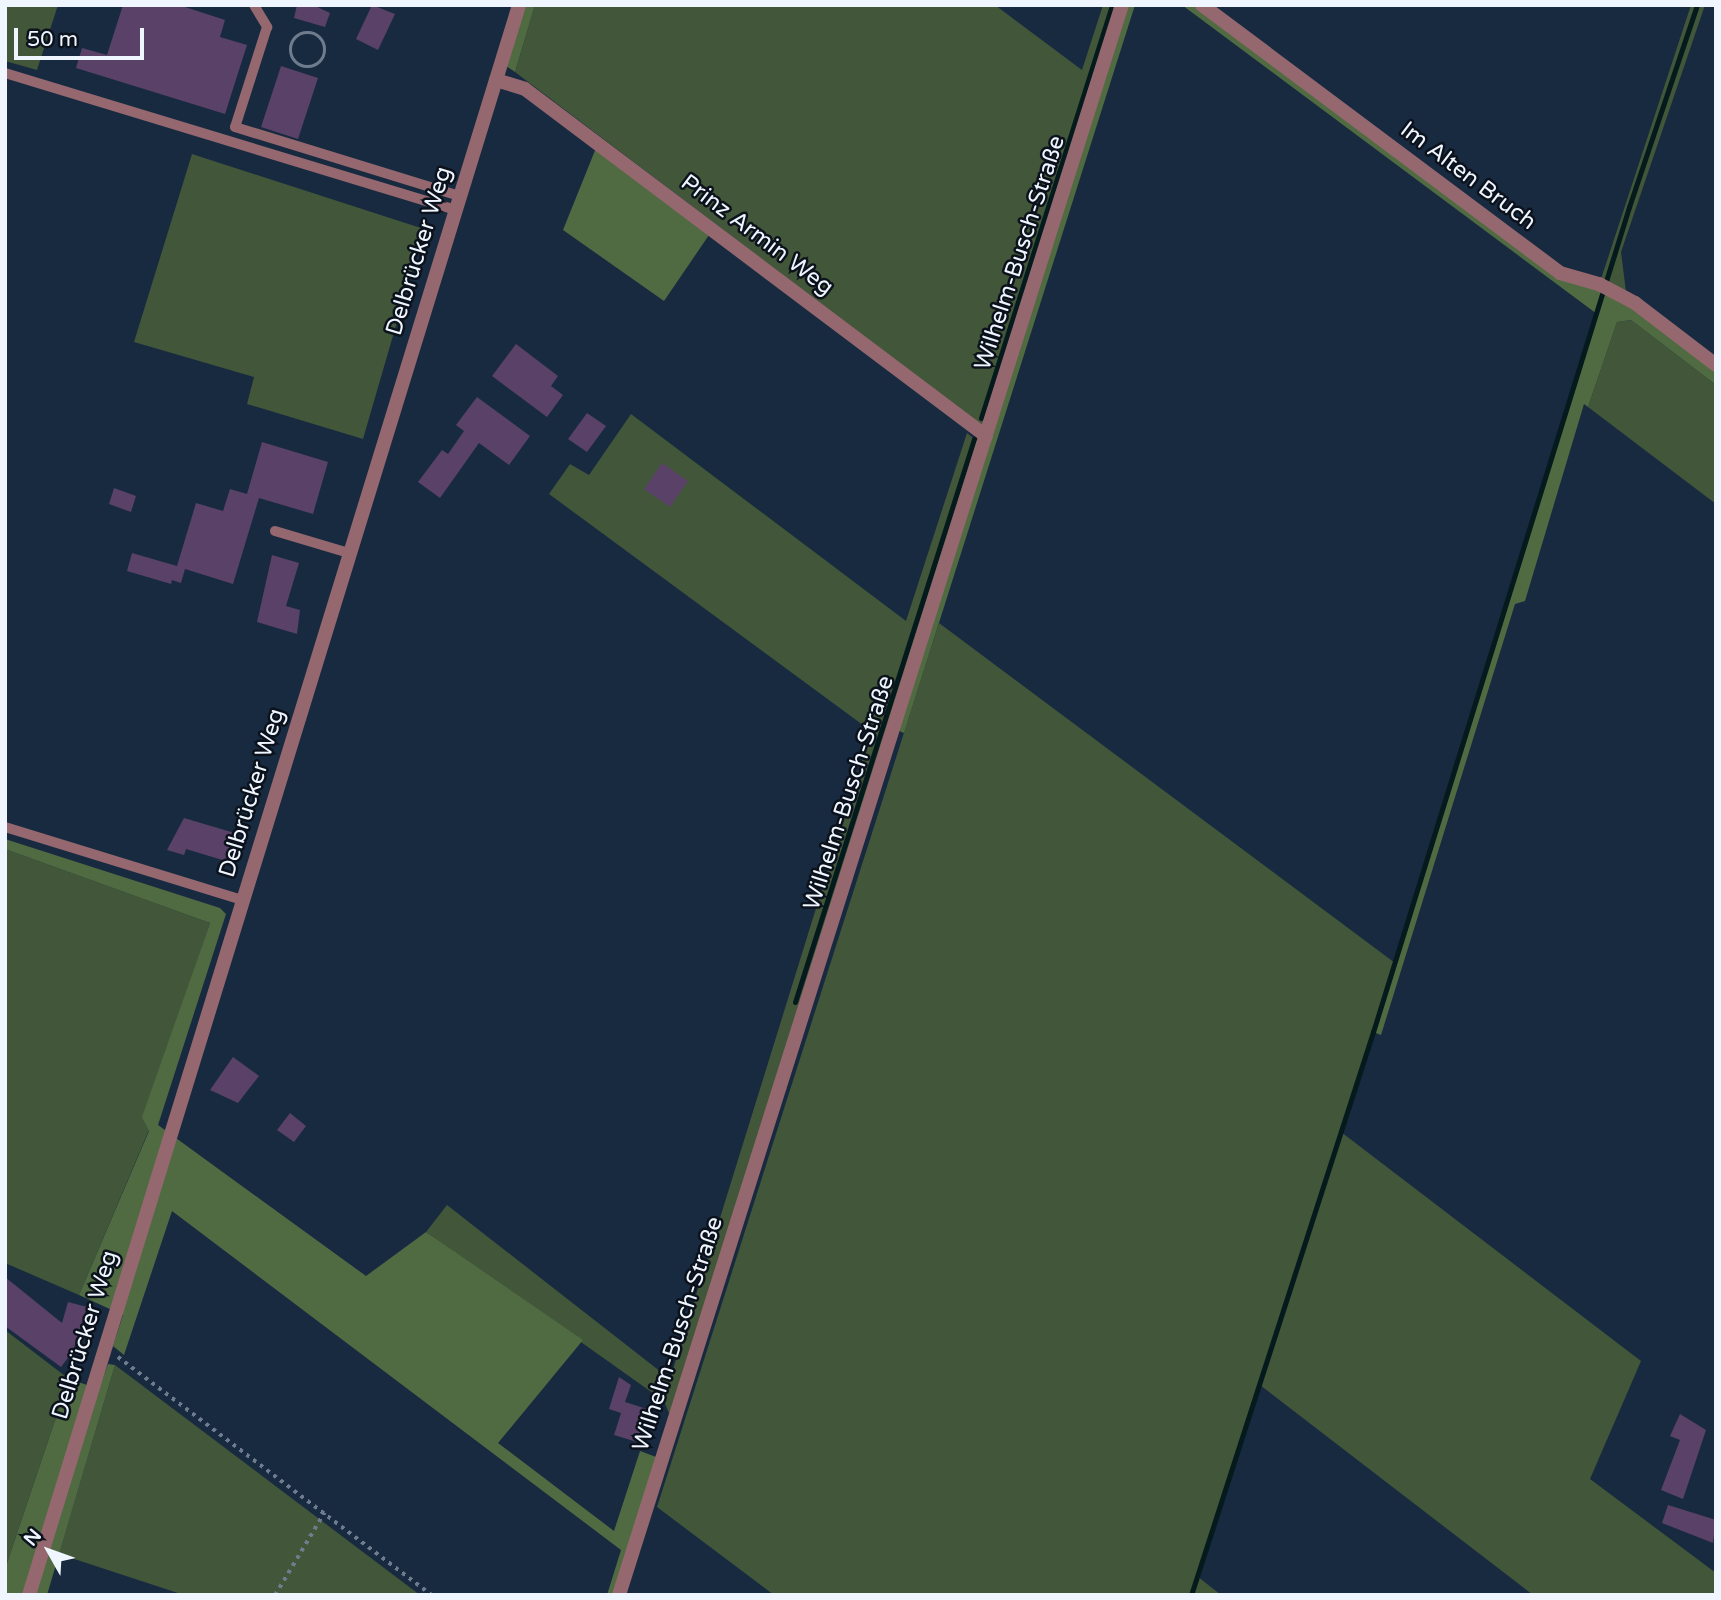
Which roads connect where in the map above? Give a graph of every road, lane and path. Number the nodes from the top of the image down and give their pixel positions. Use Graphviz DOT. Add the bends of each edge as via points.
graph roads {
  1 [pos="254,5"];
  2 [pos="519,5"];
  3 [pos="1122,5"];
  4 [pos="1202,5"];
  5 [pos="291,46"];
  6 [pos="5,73"];
  7 [pos="496,80"];
  8 [pos="457,203"];
  9 [pos="1716,365"];
  10 [pos="986,436"];
  11 [pos="275,531"];
  12 [pos="349,553"];
  13 [pos="5,827"];
  14 [pos="243,900"];
  15 [pos="105,1347"];
  16 [pos="324,1513"];
  17 [pos="29,1595"];
  18 [pos="275,1595"];
  19 [pos="432,1595"];
  20 [pos="619,1595"];
  1 -- 8 [label="lane" via="267,27 235,127"];
  2 -- 7 [label="street, Delbrücker Weg"];
  3 -- 10 [label="street, Wilhelm-Busch-Straße"];
  4 -- 9 [label="street, Im Alten Bruch" via="1560,273 1606,287"];
  5 -- 5 [label="path" via="293,60 305,67 324,58 324,44 314,33 300,34"];
  6 -- 8 [label="lane"];
  7 -- 8 [label="street, Delbrücker Weg"];
  7 -- 10 [label="street, Prinz Armin Weg" via="525,89"];
  8 -- 12 [label="street, Delbrücker Weg"];
  10 -- 20 [label="street, Wilhelm-Busch-Straße"];
  11 -- 12 [label="lane"];
  12 -- 14 [label="street, Delbrücker Weg"];
  13 -- 14 [label="lane"];
  14 -- 15 [label="street, Delbrücker Weg"];
  15 -- 16 [label="path"];
  15 -- 17 [label="street, Delbrücker Weg"];
  16 -- 18 [label="path"];
  16 -- 19 [label="path"];
}
